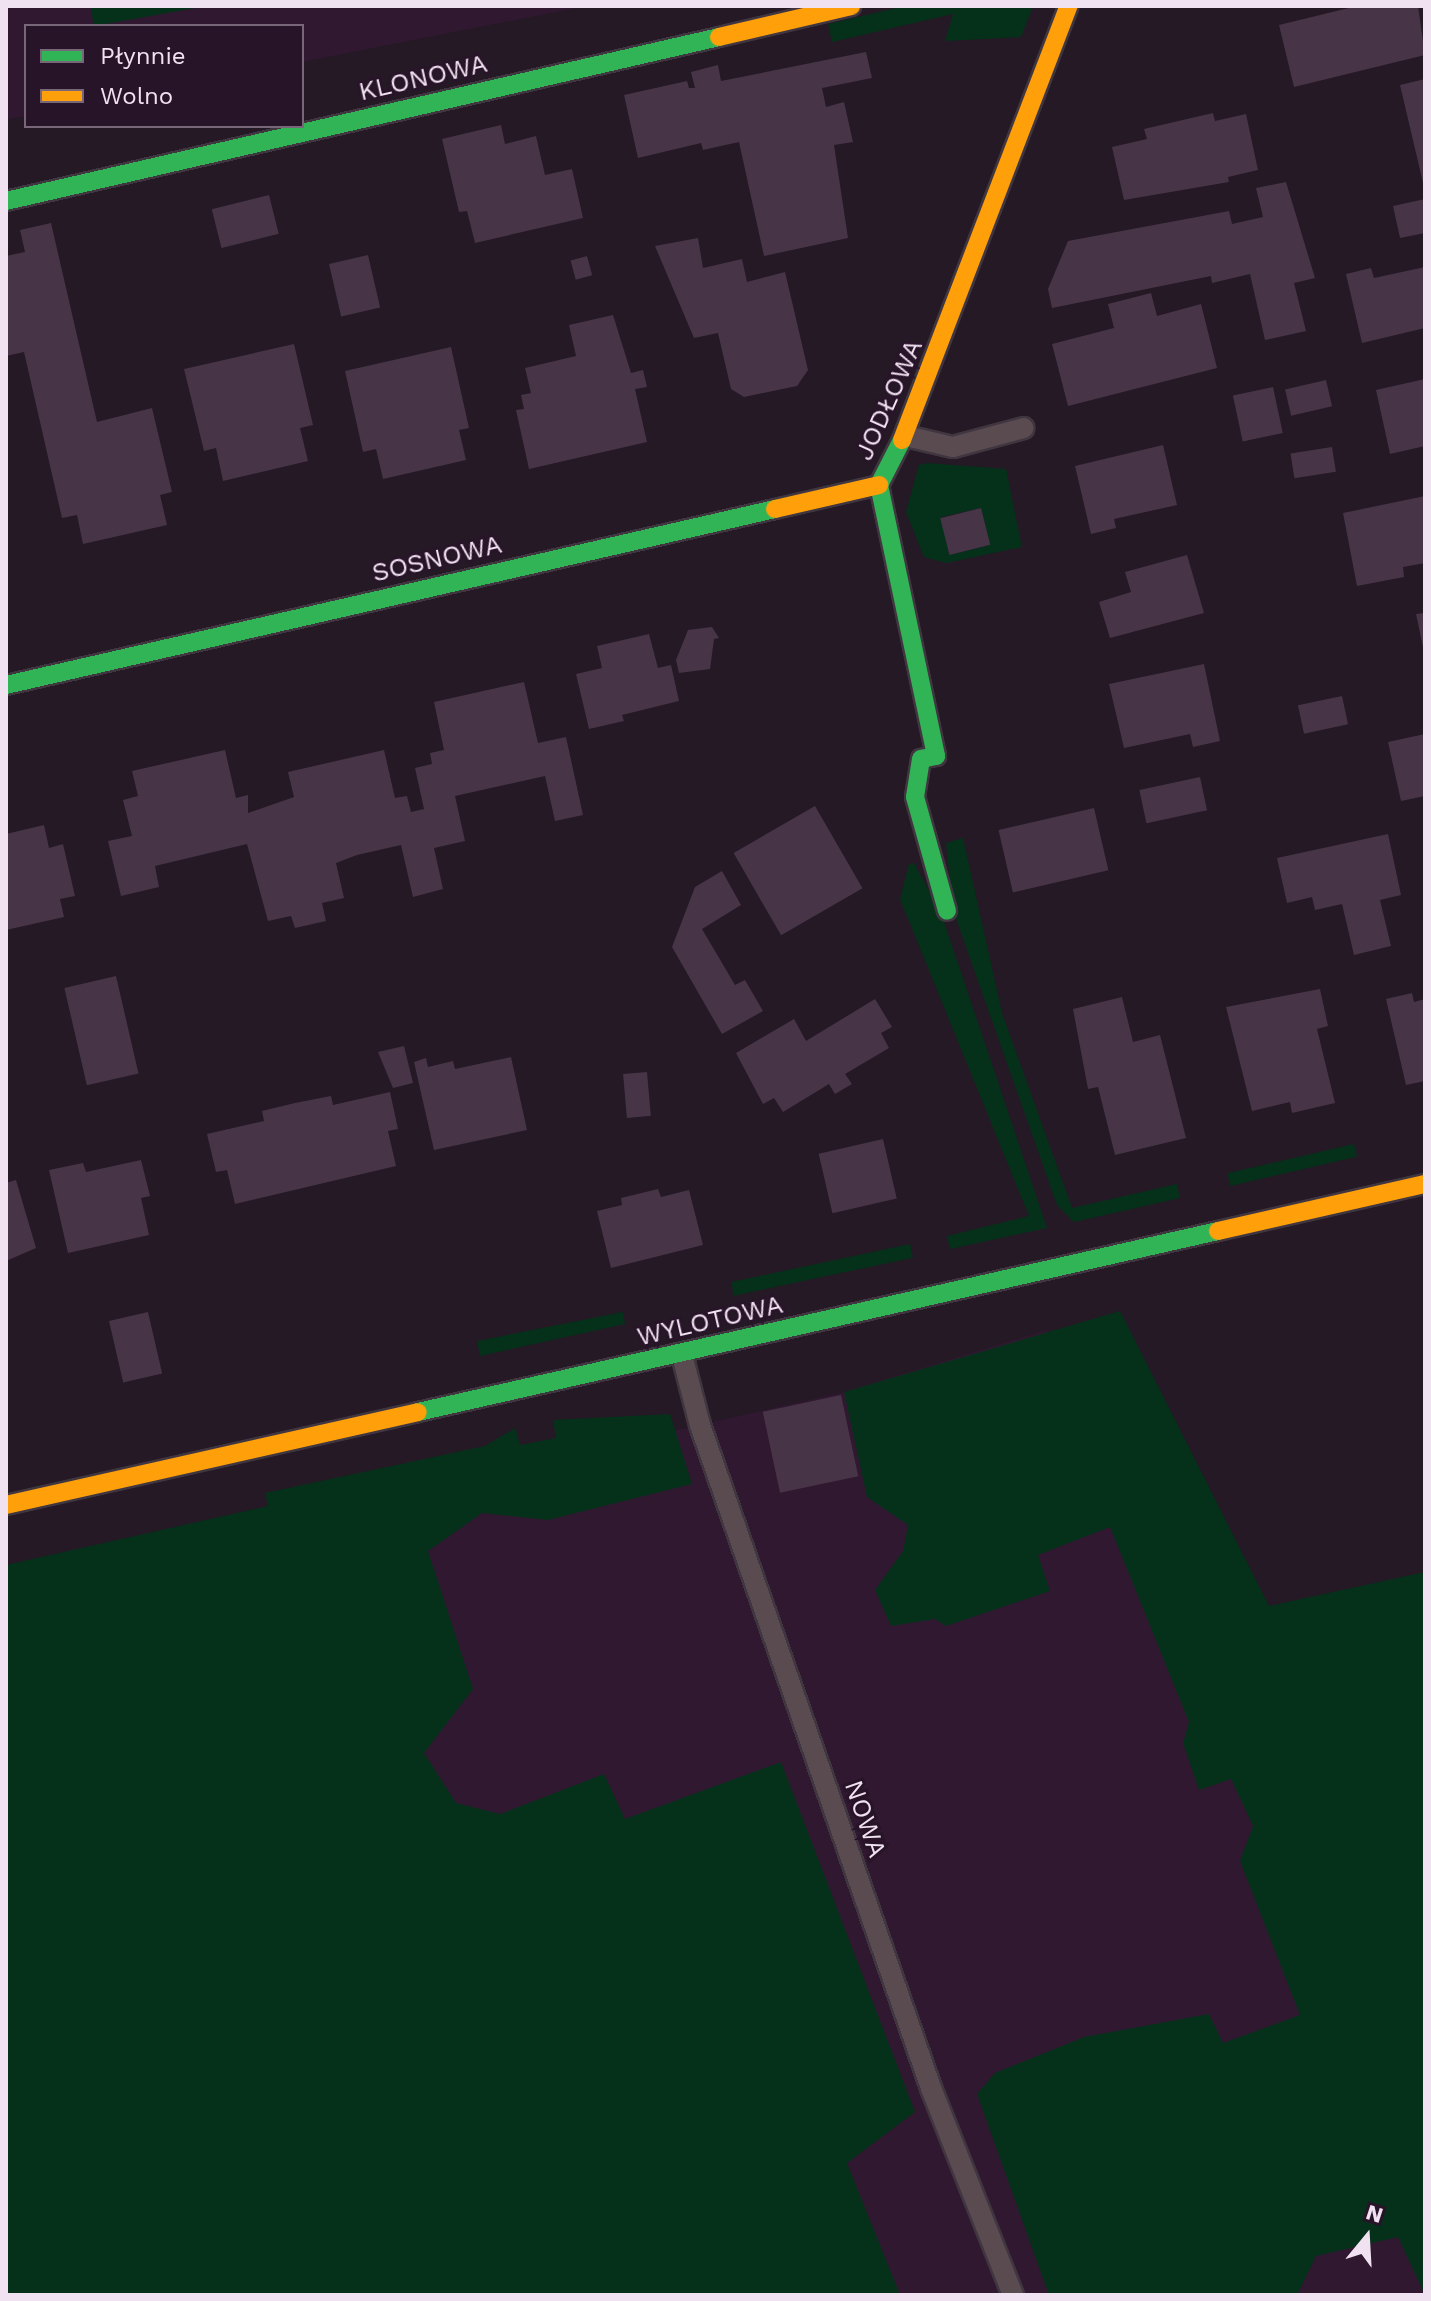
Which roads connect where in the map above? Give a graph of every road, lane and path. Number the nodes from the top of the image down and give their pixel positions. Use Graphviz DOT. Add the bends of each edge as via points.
graph roads {
  1 [pos="851,6"];
  2 [pos="1069,6"];
  3 [pos="6,201"];
  4 [pos="1024,428"];
  5 [pos="906,436"];
  6 [pos="879,485"];
  7 [pos="6,685"];
  8 [pos="947,911"];
  9 [pos="1425,1184"];
  10 [pos="682,1355"];
  11 [pos="6,1505"];
  12 [pos="1013,2295"];
  1 -- 3 [label="street, KLONOWA"];
  2 -- 5 [label="street, JODŁOWA"];
  4 -- 5 [label="lane" via="953,447"];
  5 -- 6 [label="street, JODŁOWA"];
  6 -- 7 [label="street, SOSNOWA"];
  6 -- 8 [label="street, JODŁOWA" via="936,756 921,759 915,797"];
  9 -- 10 [label="street, WYLOTOWA"];
  10 -- 11 [label="street, WYLOTOWA"];
  10 -- 12 [label="lane, NOWA" via="700,1425 931,2088"];
}
